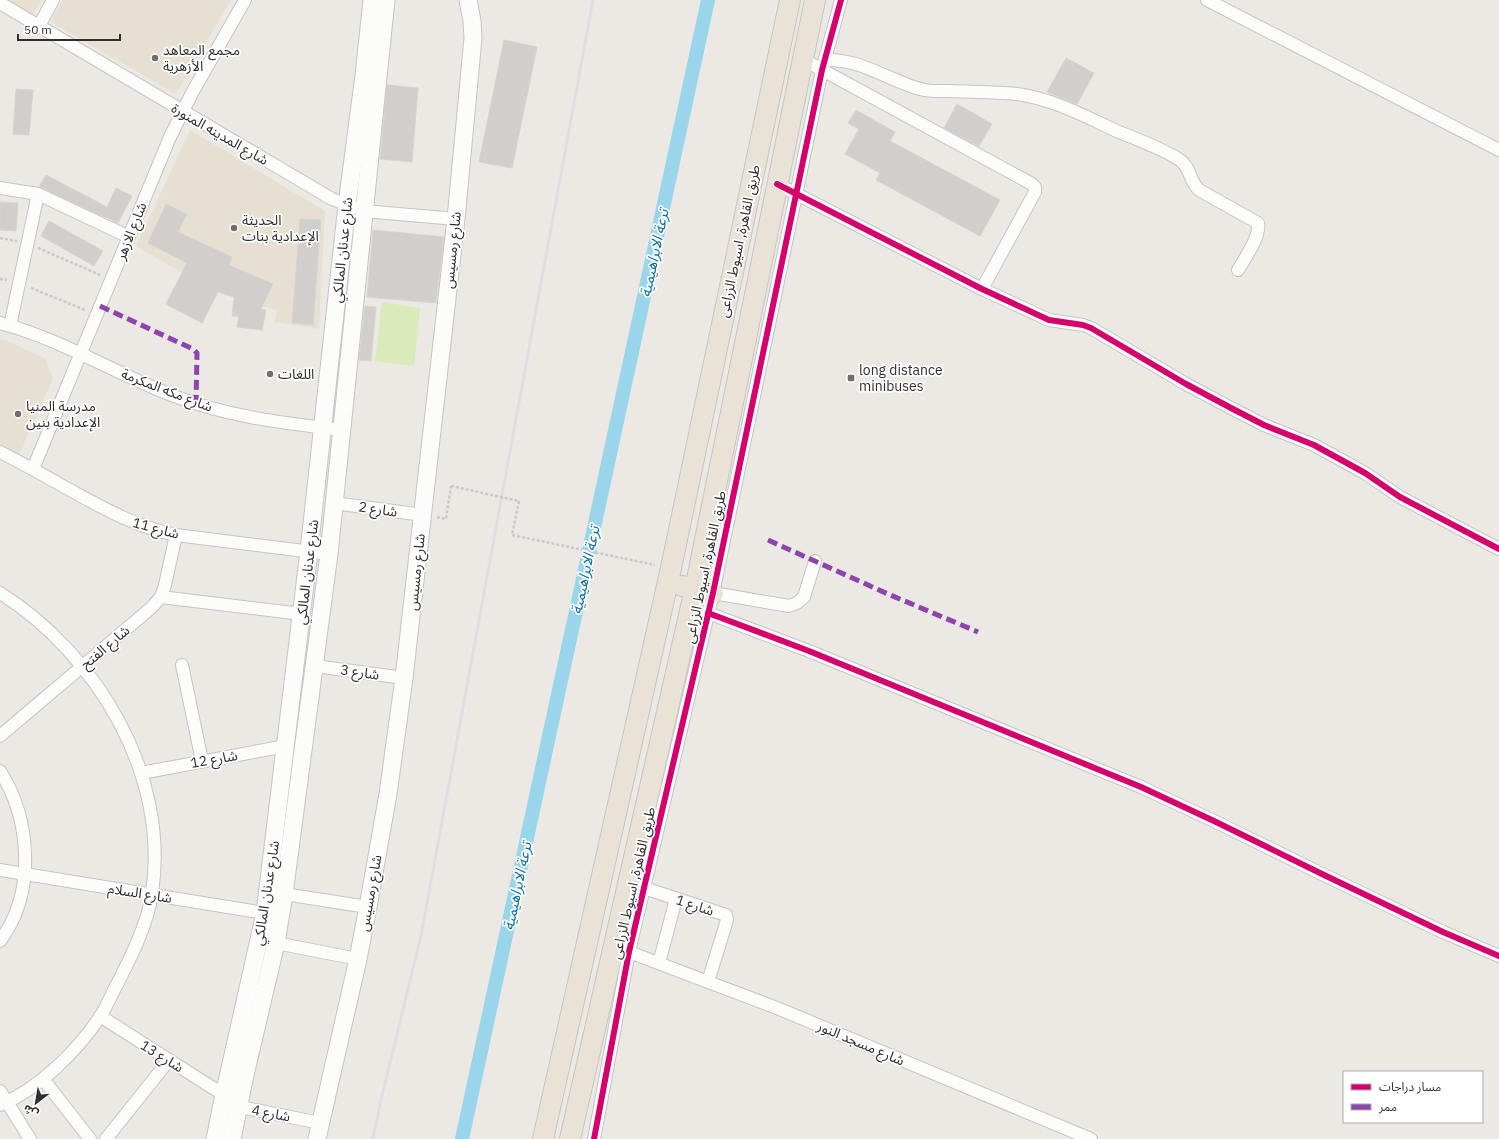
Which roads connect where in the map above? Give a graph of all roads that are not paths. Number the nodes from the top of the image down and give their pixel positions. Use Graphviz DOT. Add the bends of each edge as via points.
graph roads {
  1 [pos="53,0"];
  2 [pos="245,0"];
  3 [pos="372,0"];
  4 [pos="386,0"];
  5 [pos="468,0"];
  6 [pos="790,0"];
  7 [pos="815,0"];
  8 [pos="841,0"];
  9 [pos="1207,0"];
  10 [pos="0,3"];
  11 [pos="39,26"];
  12 [pos="804,60"];
  13 [pos="824,65"];
  14 [pos="182,112"];
  15 [pos="1499,150"];
  16 [pos="777,184"];
  17 [pos="0,188"];
  18 [pos="38,194"];
  19 [pos="797,194"];
  20 [pos="347,206"];
  21 [pos="364,211"];
  22 [pos="456,219"];
  23 [pos="129,237"];
  24 [pos="1238,270"];
  25 [pos="982,290"];
  26 [pos="5,325"];
  27 [pos="81,354"];
  28 [pos="322,428"];
  29 [pos="341,430"];
  30 [pos="0,452"];
  31 [pos="34,469"];
  32 [pos="334,503"];
  33 [pos="423,515"];
  34 [pos="176,535"];
  35 [pos="1499,549"];
  36 [pos="310,551"];
  37 [pos="329,554"];
  38 [pos="815,561"];
  39 [pos="667,583"];
  40 [pos="704,591"];
  41 [pos="0,593"];
  42 [pos="161,597"];
  43 [pos="708,613"];
  44 [pos="302,614"];
  45 [pos="182,665"];
  46 [pos="315,666"];
  47 [pos="82,667"];
  48 [pos="404,678"];
  49 [pos="0,736"];
  50 [pos="286,746"];
  51 [pos="202,761"];
  52 [pos="0,771"];
  53 [pos="141,773"];
  54 [pos="0,870"];
  55 [pos="25,874"];
  56 [pos="644,888"];
  57 [pos="284,894"];
  58 [pos="152,895"];
  59 [pos="676,899"];
  60 [pos="368,907"];
  61 [pos="273,914"];
  62 [pos="0,941"];
  63 [pos="276,943"];
  64 [pos="629,952"];
  65 [pos="1499,956"];
  66 [pos="358,959"];
  67 [pos="659,963"];
  68 [pos="708,982"];
  69 [pos="100,1016"];
  70 [pos="169,1060"];
  71 [pos="43,1079"];
  72 [pos="0,1091"];
  73 [pos="228,1102"];
  74 [pos="4,1104"];
  75 [pos="319,1131"];
  76 [pos="30,1139"];
  77 [pos="90,1139"];
  78 [pos="106,1139"];
  79 [pos="215,1139"];
  80 [pos="232,1139"];
  81 [pos="543,1139"];
  82 [pos="570,1139"];
  83 [pos="594,1139"];
  84 [pos="1091,1139"];
  1 -- 11 [label="street"];
  2 -- 14 [label="street, شارع الازهر"];
  3 -- 20 [label="main road, شارع عدنان المالكي"];
  4 -- 21 [label="main road, شارع عدنان المالكي"];
  5 -- 22 [label="main road, شارع رمسيس" via="473,38"];
  6 -- 39 [label="highway, طريق القاهرة, اسيوط الزراعى"];
  7 -- 12 [label="highway, طريق القاهرة, اسيوط الزراعى"];
  8 -- 13 [label="street, طريق القاهرة, اسيوط الزراعى"];
  9 -- 15 [label="street"];
  10 -- 11 [label="street, شارع المدينه المنورة"];
  11 -- 14 [label="street, شارع المدينه المنورة"];
  12 -- 13 [label="street"];
  12 -- 16 [label="highway, طريق القاهرة, اسيوط الزراعى"];
  13 -- 19 [label="street, طريق القاهرة, اسيوط الزراعى"];
  13 -- 24 [label="street" via="839,60 857,64 921,89 1034,97 1069,109 1152,146 1181,161 1188,168 1193,184 1200,190 1258,223 1260,228"];
  13 -- 25 [label="street" via="1035,187 1035,192"];
  14 -- 20 [label="street, شارع المدينه المنورة"];
  14 -- 23 [label="street, شارع الازهر"];
  16 -- 19 [label="street"];
  16 -- 40 [label="highway, طريق القاهرة, اسيوط الزراعى"];
  17 -- 18 [label="street"];
  18 -- 23 [label="street"];
  18 -- 26 [label="street" via="19,283"];
  19 -- 25 [label="street"];
  19 -- 40 [label="street, طريق القاهرة, اسيوط الزراعى"];
  20 -- 21 [label="street, شارع المدينه المنورة"];
  20 -- 28 [label="main road, شارع عدنان المالكي"];
  21 -- 22 [label="street, شارع المدينه المنورة"];
  21 -- 29 [label="main road, شارع عدنان المالكي"];
  22 -- 33 [label="main road, شارع رمسيس"];
  23 -- 27 [label="street, شارع الازهر"];
  25 -- 35 [label="street" via="1048,320 1091,328 1258,422 1328,452 1400,497"];
  26 -- 27 [label="street, شارع مكه المكرمة" via="46,338"];
  27 -- 28 [label="street, شارع مكه المكرمة" via="196,404 254,418"];
  27 -- 31 [label="street, شارع الازهر"];
  28 -- 29 [label="street, شارع مكه المكرمة"];
  28 -- 36 [label="main road, شارع عدنان المالكي"];
  29 -- 32 [label="main road, شارع عدنان المالكي"];
  30 -- 31 [label="street, شارع 11"];
  31 -- 34 [label="street, شارع 11" via="128,521 158,532"];
  32 -- 33 [label="street, شارع 2"];
  32 -- 37 [label="main road, شارع عدنان المالكي"];
  33 -- 48 [label="main road, شارع رمسيس"];
  34 -- 36 [label="street, شارع 11"];
  34 -- 42 [label="street, شارع الفتح"];
  36 -- 37 [label="street, شارع 11"];
  36 -- 44 [label="main road, شارع عدنان المالكي"];
  37 -- 46 [label="main road, شارع عدنان المالكي"];
  38 -- 40 [label="street" via="804,598 797,604 789,606"];
  39 -- 40 [label="highway"];
  39 -- 81 [label="highway, طريق القاهرة, اسيوط الزراعى"];
  40 -- 43 [label="street, طريق القاهرة, اسيوط الزراعى"];
  40 -- 82 [label="highway, طريق القاهرة, اسيوط الزراعى"];
  41 -- 47 [label="street" via="41,622"];
  42 -- 44 [label="street"];
  42 -- 47 [label="street, شارع الفتح"];
  43 -- 56 [label="street, طريق القاهرة, اسيوط الزراعى"];
  43 -- 65 [label="street" via="809,651 1147,789 1443,932"];
  44 -- 50 [label="main road, شارع عدنان المالكي"];
  45 -- 51 [label="street"];
  46 -- 48 [label="street, شارع 3"];
  46 -- 57 [label="main road, شارع عدنان المالكي"];
  47 -- 49 [label="street, شارع الفتح"];
  47 -- 53 [label="street" via="122,728"];
  48 -- 60 [label="main road, شارع رمسيس" via="388,794"];
  50 -- 51 [label="street, شارع 12"];
  50 -- 61 [label="main road, شارع عدنان المالكي"];
  51 -- 53 [label="street, شارع 12"];
  52 -- 55 [label="street" via="14,797 20,816 26,855"];
  53 -- 58 [label="street" via="152,822 155,872"];
  54 -- 55 [label="street, شارع السلام"];
  55 -- 58 [label="street, شارع السلام"];
  55 -- 62 [label="street" via="18,906"];
  56 -- 59 [label="street, شارع 1"];
  56 -- 64 [label="street, طريق القاهرة, اسيوط الزراعى"];
  57 -- 60 [label="street"];
  57 -- 61 [label="main road, شارع عدنان المالكي"];
  58 -- 61 [label="street, شارع السلام"];
  58 -- 69 [label="street" via="138,938"];
  59 -- 67 [label="street"];
  59 -- 68 [label="street, شارع 1" via="724,914 727,918"];
  60 -- 66 [label="main road, شارع رمسيس"];
  61 -- 63 [label="main road, شارع عدنان المالكي"];
  61 -- 73 [label="main road, شارع عدنان المالكي"];
  63 -- 66 [label="street"];
  63 -- 73 [label="main road, شارع عدنان المالكي"];
  64 -- 67 [label="street, شارع مسجد النور"];
  64 -- 83 [label="street, طريق القاهرة, اسيوط الزراعى"];
  66 -- 75 [label="main road, شارع رمسيس"];
  67 -- 68 [label="street, شارع مسجد النور"];
  68 -- 84 [label="street, شارع مسجد النور" via="777,1008"];
  69 -- 70 [label="street, شارع 13"];
  69 -- 71 [label="street" via="73,1050"];
  70 -- 73 [label="street, شارع 13"];
  70 -- 78 [label="street"];
  71 -- 74 [label="street"];
  71 -- 77 [label="street"];
  72 -- 74 [label="street"];
  73 -- 75 [label="street, شارع 4"];
  73 -- 79 [label="main road, شارع عدنان المالكي"];
  73 -- 80 [label="main road, شارع عدنان المالكي"];
  74 -- 76 [label="street"];
}
